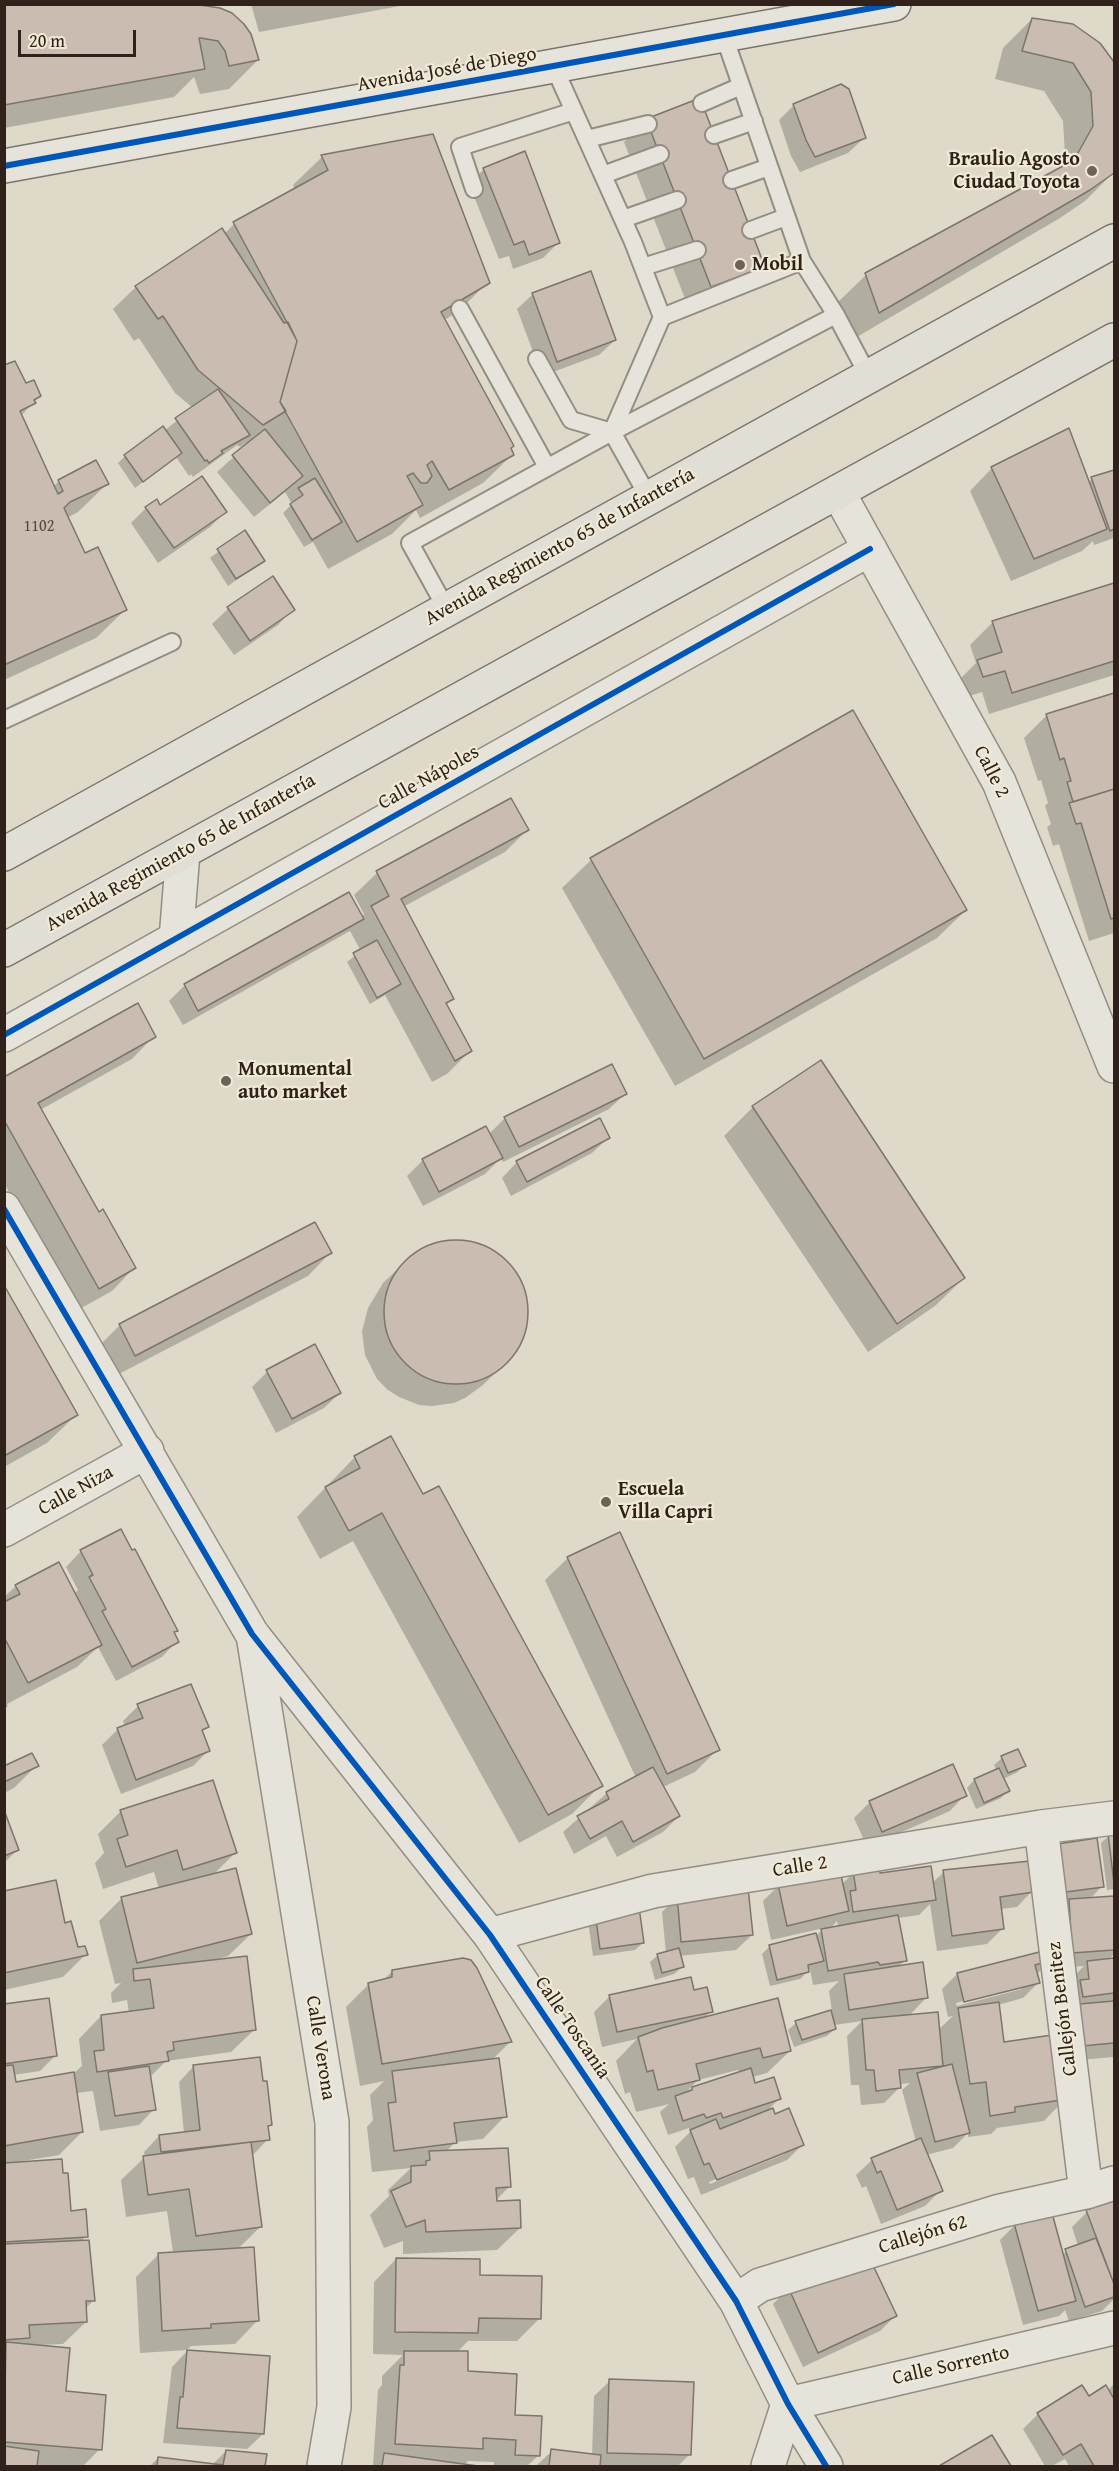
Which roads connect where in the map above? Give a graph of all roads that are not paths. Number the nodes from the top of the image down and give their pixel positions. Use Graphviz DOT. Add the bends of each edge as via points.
graph roads {
  1 [pos="894,4"];
  2 [pos="844,9"];
  3 [pos="724,36"];
  4 [pos="554,67"];
  5 [pos="741,86"];
  6 [pos="702,103"];
  7 [pos="574,111"];
  8 [pos="754,121"];
  9 [pos="648,124"];
  10 [pos="714,135"];
  11 [pos="587,139"];
  12 [pos="660,154"];
  13 [pos="4,166"];
  14 [pos="769,167"];
  15 [pos="603,175"];
  16 [pos="732,180"];
  17 [pos="474,189"];
  18 [pos="677,200"];
  19 [pos="786,218"];
  20 [pos="623,219"];
  21 [pos="751,230"];
  22 [pos="1113,241"];
  23 [pos="697,249"];
  24 [pos="802,261"];
  25 [pos="643,267"];
  26 [pos="460,309"];
  27 [pos="836,315"];
  28 [pos="662,317"];
  29 [pos="1114,340"];
  30 [pos="537,359"];
  31 [pos="869,377"];
  32 [pos="612,432"];
  33 [pos="547,467"];
  34 [pos="838,492"];
  35 [pos="649,498"];
  36 [pos="870,549"];
  37 [pos="447,610"];
  38 [pos="172,642"];
  39 [pos="4,720"];
  40 [pos="183,852"];
  41 [pos="4,854"];
  42 [pos="176,939"];
  43 [pos="4,950"];
  44 [pos="4,1035"];
  45 [pos="1114,1066"];
  46 [pos="4,1209"];
  47 [pos="147,1451"];
  48 [pos="4,1530"];
  49 [pos="252,1634"];
  50 [pos="1114,1818"];
  51 [pos="1041,1827"];
  52 [pos="490,1935"];
  53 [pos="1100,2187"];
  54 [pos="736,2301"];
  55 [pos="1114,2328"];
  56 [pos="788,2404"];
  57 [pos="324,2466"];
  58 [pos="768,2466"];
  59 [pos="826,2466"];
  1 -- 2 [label="street, Avenida José de Diego"];
  2 -- 3 [label="street, Avenida José de Diego"];
  3 -- 4 [label="street, Avenida José de Diego"];
  3 -- 5 [label="lane"];
  4 -- 7 [label="lane"];
  4 -- 13 [label="street, Avenida José de Diego"];
  5 -- 6 [label="lane"];
  5 -- 8 [label="lane"];
  7 -- 11 [label="lane"];
  7 -- 17 [label="lane" via="460,147"];
  8 -- 10 [label="lane"];
  8 -- 14 [label="lane"];
  9 -- 11 [label="lane"];
  11 -- 15 [label="lane"];
  12 -- 15 [label="lane"];
  14 -- 16 [label="lane"];
  14 -- 19 [label="lane"];
  15 -- 20 [label="lane"];
  18 -- 20 [label="lane"];
  19 -- 21 [label="lane"];
  19 -- 24 [label="lane"];
  20 -- 25 [label="lane"];
  22 -- 31 [label="highway, Avenida Regimiento 65 de Infantería"];
  23 -- 25 [label="lane"];
  24 -- 27 [label="lane"];
  24 -- 28 [label="lane"];
  25 -- 28 [label="lane"];
  26 -- 33 [label="lane"];
  27 -- 31 [label="lane"];
  27 -- 32 [label="lane"];
  28 -- 32 [label="lane"];
  29 -- 34 [label="highway, Avenida Regimiento 65 de Infantería"];
  30 -- 32 [label="lane" via="571,420"];
  31 -- 35 [label="highway, Avenida Regimiento 65 de Infantería"];
  32 -- 33 [label="lane"];
  32 -- 35 [label="lane"];
  33 -- 37 [label="lane" via="410,543"];
  34 -- 36 [label="street, Calle 2"];
  34 -- 40 [label="highway, Avenida Regimiento 65 de Infantería"];
  35 -- 37 [label="highway, Avenida Regimiento 65 de Infantería"];
  36 -- 42 [label="street, Calle Nápoles"];
  36 -- 45 [label="street, Calle 2" via="999,782"];
  37 -- 41 [label="highway, Avenida Regimiento 65 de Infantería"];
  38 -- 39 [label="lane"];
  40 -- 42 [label="street"];
  40 -- 43 [label="highway, Avenida Regimiento 65 de Infantería"];
  42 -- 44 [label="street, Calle Nápoles"];
  46 -- 47 [label="street"];
  47 -- 48 [label="street, Calle Niza"];
  47 -- 49 [label="street"];
  49 -- 52 [label="street, Calle Toscania"];
  49 -- 57 [label="street, Calle Verona" via="332,2122 334,2407"];
  50 -- 51 [label="street, Calle 2"];
  51 -- 52 [label="street, Calle 2" via="653,1892"];
  51 -- 53 [label="street, Callejón Benitez"];
  52 -- 54 [label="street, Calle Toscania"];
  53 -- 54 [label="street, Callejón 62" via="1000,2211 760,2285"];
  54 -- 56 [label="street, Calle Toscania"];
  55 -- 56 [label="street, Calle Sorrento"];
  56 -- 58 [label="street"];
  56 -- 59 [label="street, Calle Toscania"];
}
